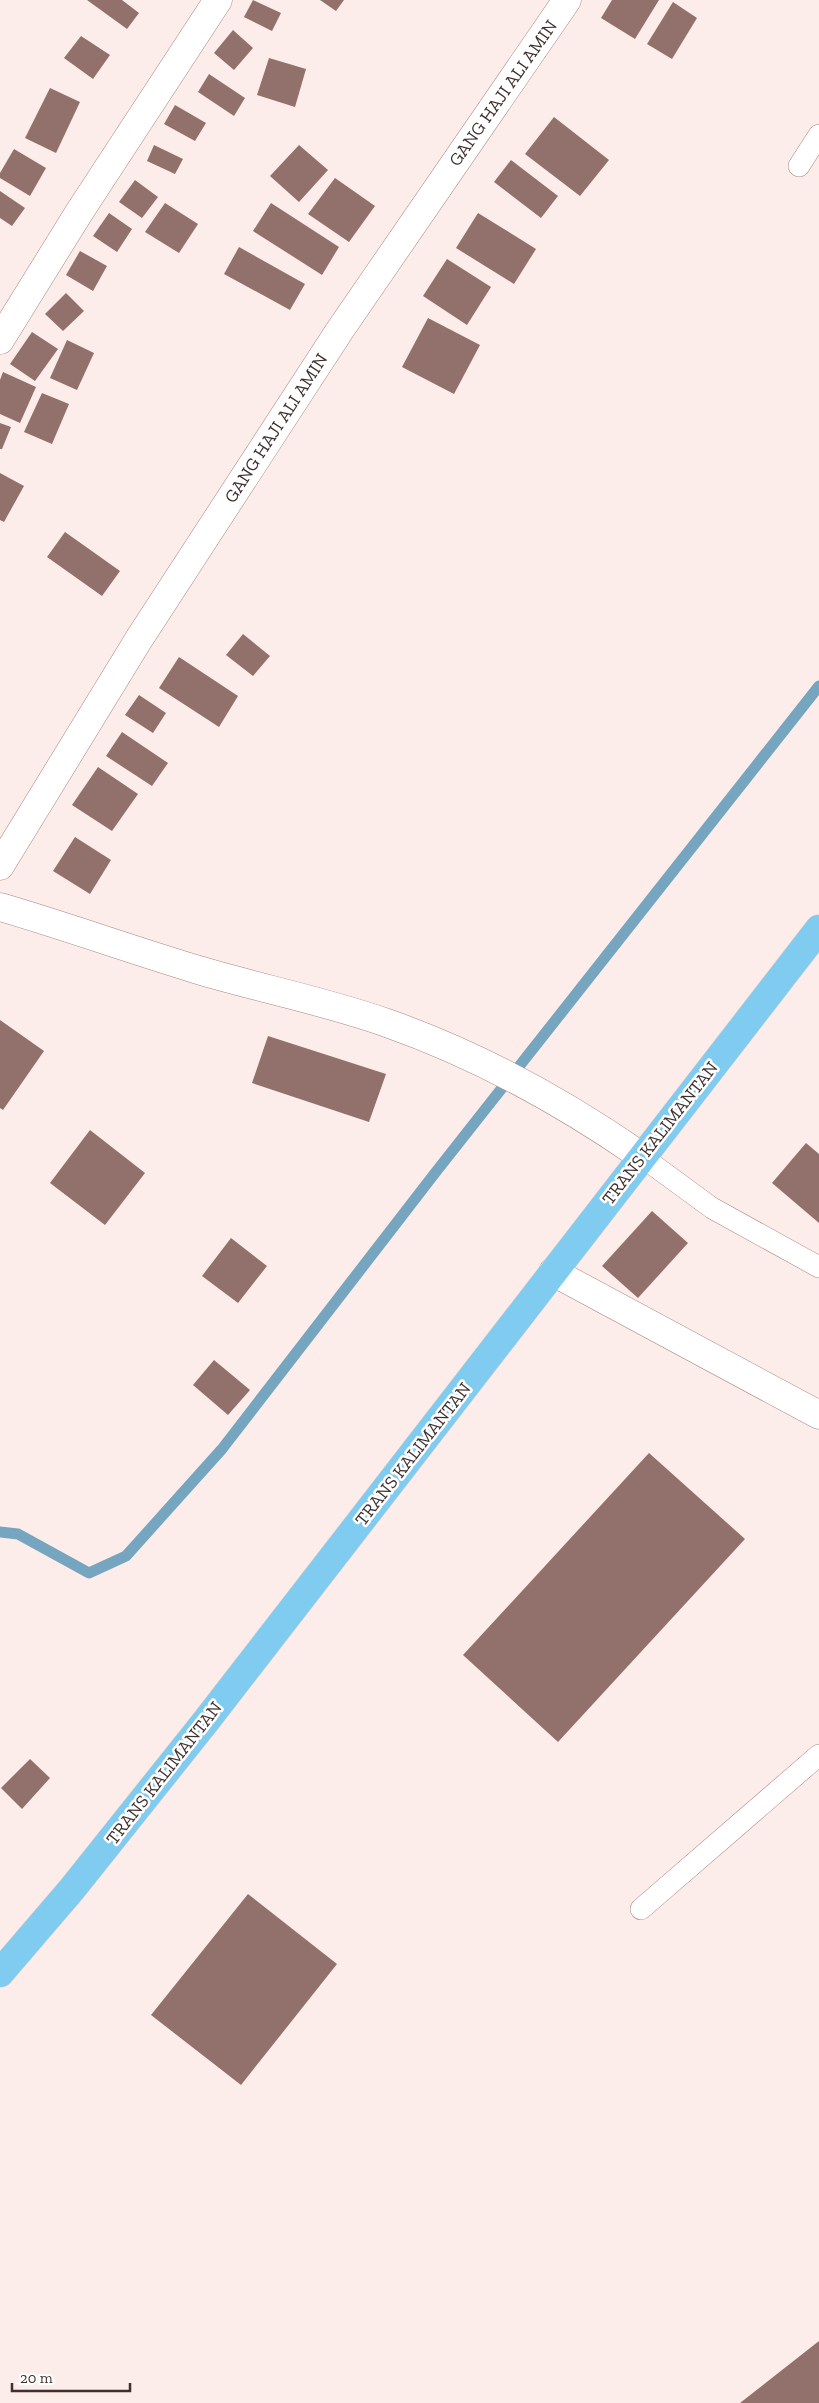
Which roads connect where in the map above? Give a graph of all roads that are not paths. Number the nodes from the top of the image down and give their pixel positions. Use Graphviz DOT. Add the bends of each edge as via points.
graph roads {
  1 [pos="218,0"];
  2 [pos="567,0"];
  3 [pos="819,135"];
  4 [pos="799,166"];
  5 [pos="0,340"];
  6 [pos="0,866"];
  7 [pos="0,908"];
  8 [pos="819,929"];
  9 [pos="641,1156"];
  10 [pos="819,1267"];
  11 [pos="553,1272"];
  12 [pos="819,1415"];
  13 [pos="819,1755"];
  14 [pos="641,1909"];
  15 [pos="0,1974"];
  1 -- 5 [label="street"];
  2 -- 6 [label="street, GANG HAJI ALI AMIN" via="340,330 139,638"];
  3 -- 4 [label="lane"];
  7 -- 9 [label="street" via="193,968 387,1023 502,1073 570,1109"];
  8 -- 9 [label="highway, TRANS KALIMANTAN"];
  9 -- 10 [label="lane" via="712,1208"];
  9 -- 11 [label="highway, TRANS KALIMANTAN"];
  11 -- 12 [label="street"];
  11 -- 15 [label="highway, TRANS KALIMANTAN" via="206,1721 72,1890"];
  13 -- 14 [label="lane"];
}
